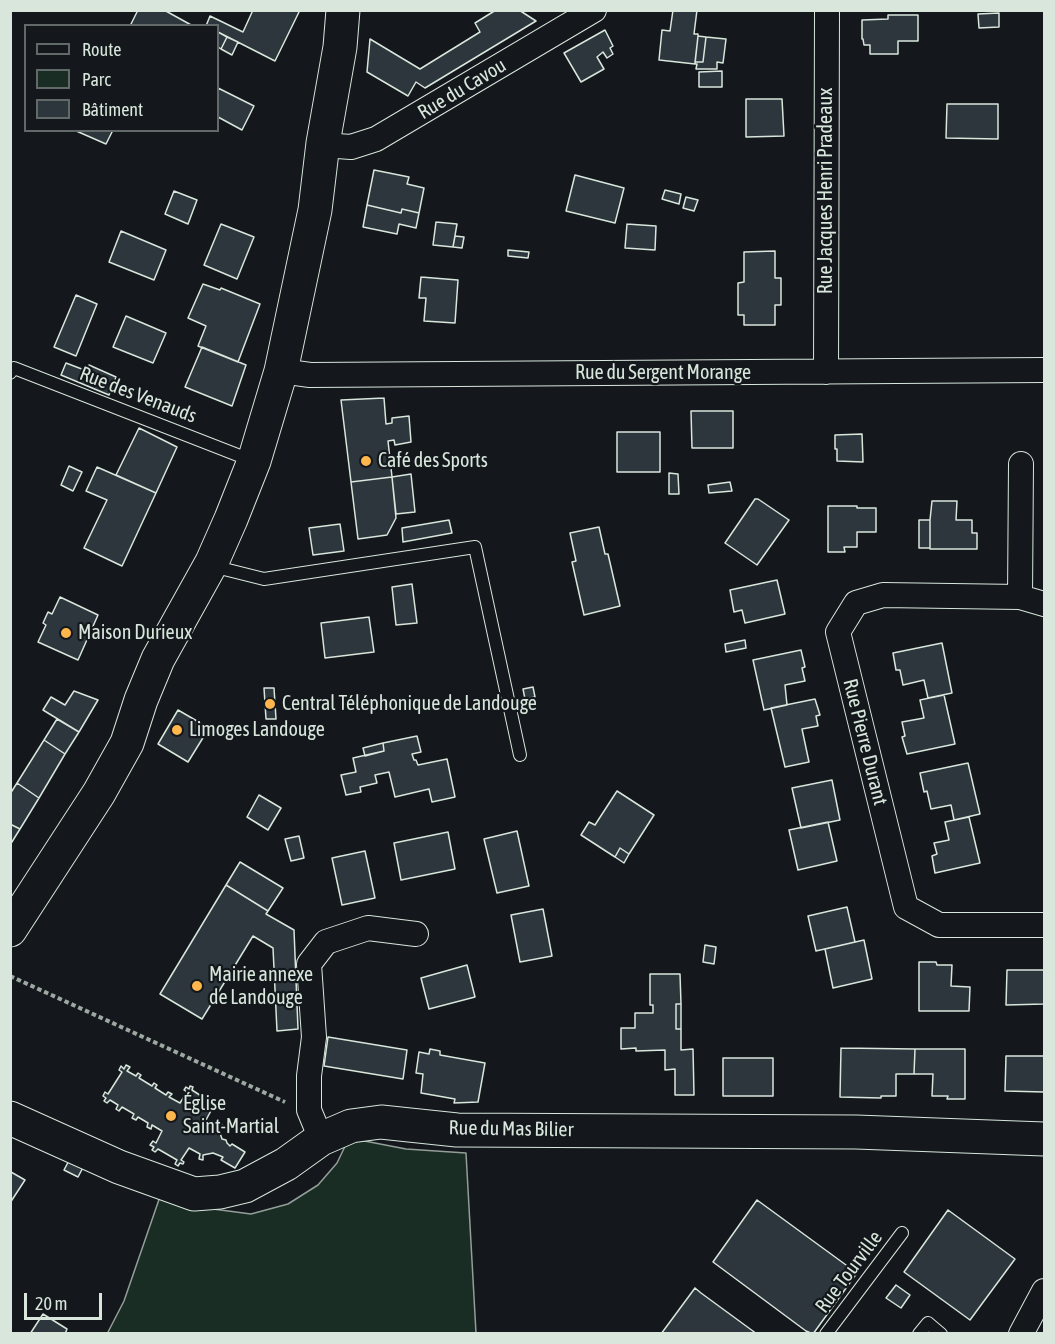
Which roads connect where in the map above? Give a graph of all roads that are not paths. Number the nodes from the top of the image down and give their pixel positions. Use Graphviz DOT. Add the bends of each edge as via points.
graph roads {
  1 [pos="343,10"];
  2 [pos="594,10"];
  3 [pos="827,10"];
  4 [pos="323,143"];
  5 [pos="1044,370"];
  6 [pos="281,371"];
  7 [pos="826,372"];
  8 [pos="10,373"];
  9 [pos="254,461"];
  10 [pos="1021,464"];
  11 [pos="212,562"];
  12 [pos="1020,597"];
  13 [pos="1044,604"];
  14 [pos="520,755"];
  15 [pos="1044,925"];
  16 [pos="10,930"];
  17 [pos="416,934"];
  18 [pos="10,1118"];
  19 [pos="321,1139"];
  20 [pos="1044,1139"];
  21 [pos="902,1233"];
  22 [pos="1044,1291"];
  23 [pos="826,1334"];
  24 [pos="919,1334"];
  25 [pos="941,1334"];
  26 [pos="1021,1334"];
  1 -- 4 [label="street"];
  2 -- 4 [label="street, Rue du Cavou" via="376,139 351,147"];
  3 -- 7 [label="street, Rue Jacques Henri Pradeaux"];
  4 -- 6 [label="street" via="315,210"];
  5 -- 7 [label="street, Rue du Sergent Morange"];
  6 -- 7 [label="street, Rue du Sergent Morange" via="310,375"];
  6 -- 9 [label="street"];
  8 -- 9 [label="lane, Rue des Venauds" via="14,368"];
  9 -- 11 [label="street"];
  10 -- 12 [label="street"];
  11 -- 14 [label="lane" via="264,579 475,547"];
  11 -- 16 [label="street" via="158,659 127,743 112,771 24,899"];
  12 -- 13 [label="street, Rue Pierre Durant"];
  12 -- 15 [label="street, Rue Pierre Durant" via="883,595 856,603 838,632 906,907 939,925"];
  17 -- 19 [label="street" via="368,928 326,942 309,964 314,1038 309,1110"];
  18 -- 19 [label="street, Rue du Mas Bilier" via="119,1167 194,1194 245,1186"];
  19 -- 20 [label="street, Rue du Mas Bilier" via="351,1126 381,1122 457,1130 856,1132"];
  21 -- 23 [label="lane, Rue Tourville"];
  22 -- 26 [label="street"];
  24 -- 25 [label="lane" via="928,1323"];
}
